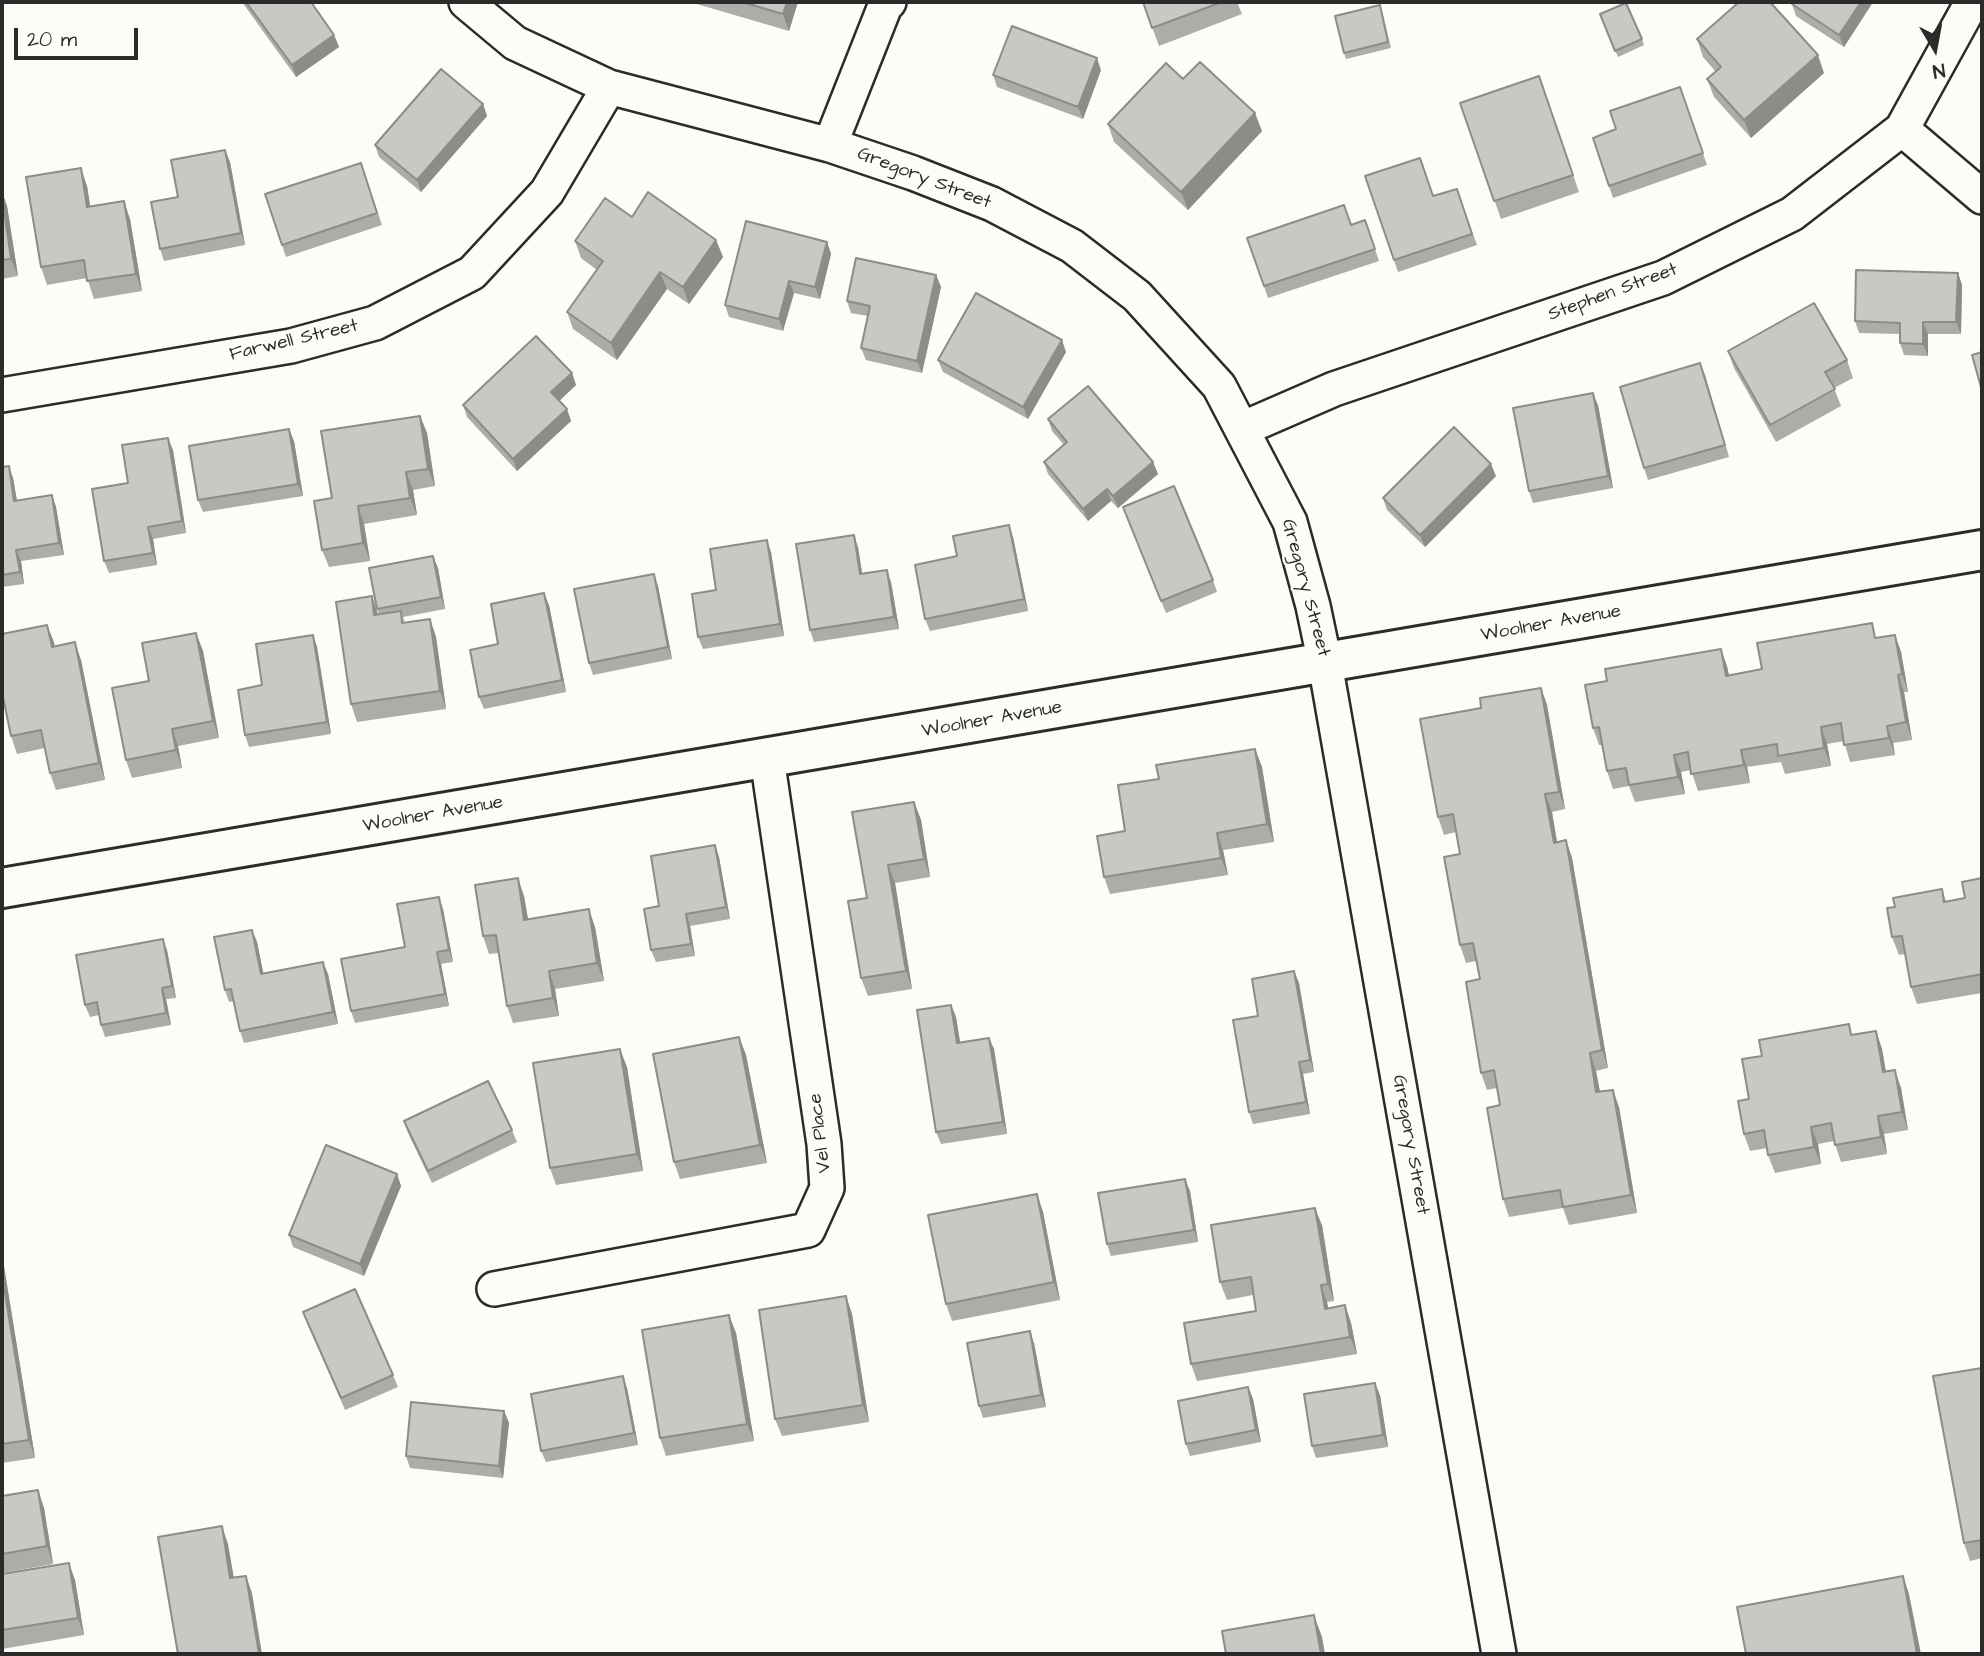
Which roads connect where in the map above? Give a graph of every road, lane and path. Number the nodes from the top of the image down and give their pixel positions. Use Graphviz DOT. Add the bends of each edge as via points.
graph roads {
  1 [pos="466,2"];
  2 [pos="889,2"];
  3 [pos="1972,2"];
  4 [pos="609,88"];
  5 [pos="1902,129"];
  6 [pos="830,145"];
  7 [pos="1982,197"];
  8 [pos="2,394"];
  9 [pos="1242,429"];
  10 [pos="1982,550"];
  11 [pos="1325,663"];
  12 [pos="767,758"];
  13 [pos="2,888"];
  14 [pos="494,1289"];
  15 [pos="1499,1654"];
  1 -- 4 [label="street, Gregory Street" via="515,43"];
  2 -- 6 [label="street"];
  3 -- 5 [label="street, Stephen Street"];
  4 -- 6 [label="street, Gregory Street"];
  4 -- 8 [label="street, Farwell Street" via="547,192 472,273 375,323 291,346"];
  5 -- 7 [label="street"];
  5 -- 9 [label="street, Stephen Street" via="1792,214 1663,278 1334,389"];
  6 -- 9 [label="street, Gregory Street" via="992,204 1072,246 1137,296 1219,386"];
  9 -- 11 [label="street, Gregory Street" via="1290,522"];
  10 -- 11 [label="street, Woolner Avenue"];
  11 -- 12 [label="street, Woolner Avenue"];
  11 -- 15 [label="street, Gregory Street"];
  12 -- 13 [label="street, Woolner Avenue"];
  12 -- 14 [label="street, Vel Place" via="824,1144 827,1188 808,1230"];
}
